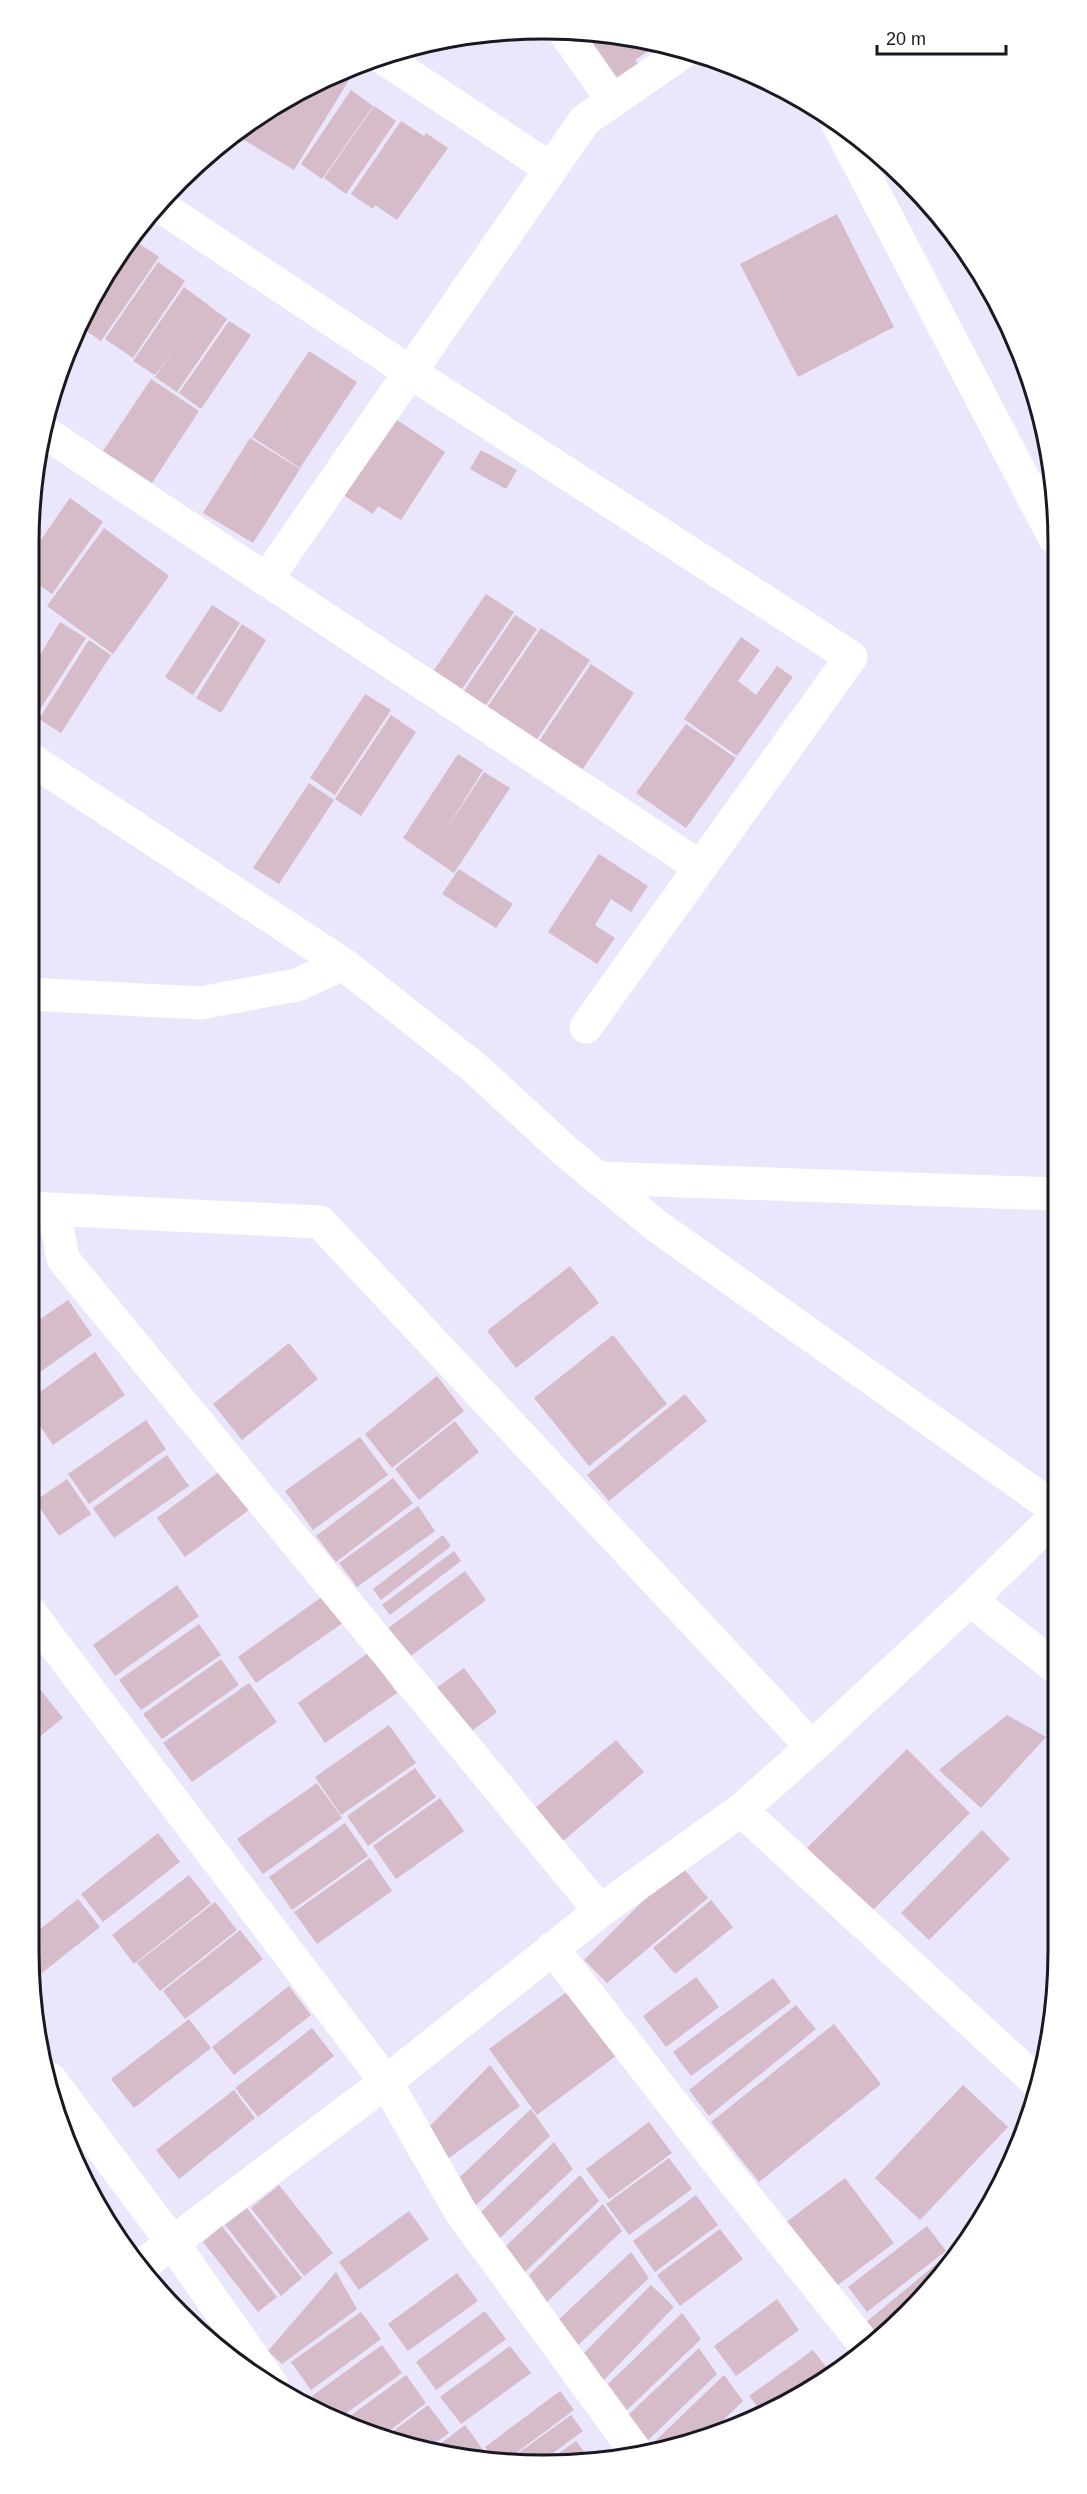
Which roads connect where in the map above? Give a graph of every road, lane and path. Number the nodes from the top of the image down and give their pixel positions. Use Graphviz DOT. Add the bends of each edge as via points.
graph roads {
  1 [pos="570,40"];
  2 [pos="677,57"];
  3 [pos="391,63"];
  4 [pos="613,101"];
  5 [pos="846,140"];
  6 [pos="551,170"];
  7 [pos="165,210"];
  8 [pos="410,372"];
  9 [pos="51,437"];
  10 [pos="1047,524"];
  11 [pos="266,580"];
  12 [pos="39,765"];
  13 [pos="700,867"];
  14 [pos="343,964"];
  15 [pos="39,995"];
  16 [pos="586,1027"];
  17 [pos="597,1178"];
  18 [pos="1048,1194"];
  19 [pos="41,1210"];
  20 [pos="1048,1504"];
  21 [pos="1048,1524"];
  22 [pos="970,1600"];
  23 [pos="39,1625"];
  24 [pos="1048,1661"];
  25 [pos="813,1748"];
  26 [pos="741,1810"];
  27 [pos="600,1911"];
  28 [pos="552,1948"];
  29 [pos="1032,2077"];
  30 [pos="386,2082"];
  31 [pos="59,2091"];
  32 [pos="172,2242"];
  33 [pos="146,2262"];
  34 [pos="862,2342"];
  35 [pos="260,2368"];
  36 [pos="632,2447"];
  1 -- 4 [label="street"];
  2 -- 4 [label="street"];
  3 -- 6 [label="street"];
  4 -- 6 [label="street" via="585,120"];
  5 -- 10 [label="street"];
  6 -- 8 [label="street"];
  7 -- 8 [label="street"];
  8 -- 11 [label="street"];
  8 -- 13 [label="street" via="851,657"];
  9 -- 11 [label="street"];
  11 -- 13 [label="street"];
  12 -- 14 [label="street"];
  13 -- 16 [label="street"];
  14 -- 15 [label="street" via="297,985 200,1003"];
  14 -- 17 [label="street" via="475,1068"];
  17 -- 18 [label="street"];
  17 -- 20 [label="street" via="654,1224"];
  19 -- 25 [label="street" via="320,1222"];
  19 -- 27 [label="street" via="63,1259"];
  21 -- 22 [label="street"];
  22 -- 24 [label="street"];
  22 -- 25 [label="street"];
  23 -- 30 [label="street"];
  25 -- 26 [label="street"];
  26 -- 27 [label="street"];
  26 -- 29 [label="street"];
  27 -- 28 [label="street"];
  28 -- 30 [label="street"];
  28 -- 34 [label="street"];
  30 -- 32 [label="street"];
  30 -- 36 [label="street" via="460,2211"];
  31 -- 32 [label="street"];
  32 -- 33 [label="street"];
  32 -- 35 [label="street"];
}
